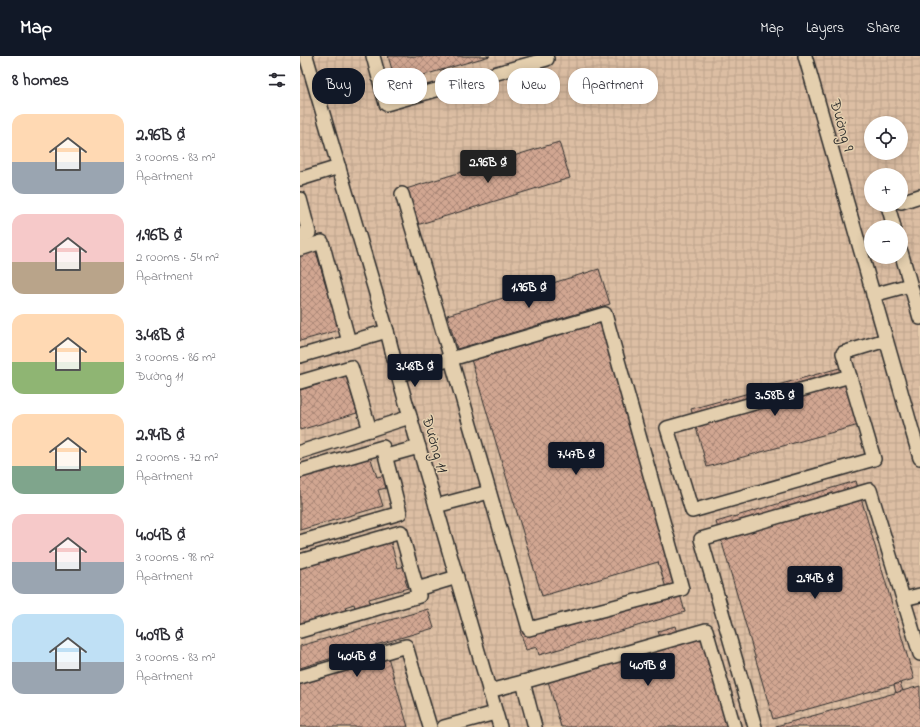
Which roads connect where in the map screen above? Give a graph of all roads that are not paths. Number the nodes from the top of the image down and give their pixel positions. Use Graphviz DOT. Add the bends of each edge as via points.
graph roads {
  1 [pos="306,56"];
  2 [pos="373,56"];
  3 [pos="546,56"];
  4 [pos="806,56"];
  5 [pos="339,167"];
  6 [pos="300,179"];
  7 [pos="402,194"];
  8 [pos="920,196"];
  9 [pos="300,199"];
  10 [pos="908,200"];
  11 [pos="300,236"];
  12 [pos="300,249"];
  13 [pos="906,264"];
  14 [pos="913,281"];
  15 [pos="874,295"];
  16 [pos="920,318"];
  17 [pos="387,331"];
  18 [pos="886,340"];
  19 [pos="349,342"];
  20 [pos="300,356"];
  21 [pos="451,359"];
  22 [pos="398,375"];
  23 [pos="850,376"];
  24 [pos="300,382"];
  25 [pos="410,417"];
  26 [pos="370,430"];
  27 [pos="419,447"];
  28 [pos="300,452"];
  29 [pos="386,456"];
  30 [pos="920,458"];
  31 [pos="300,471"];
  32 [pos="489,492"];
  33 [pos="436,506"];
  34 [pos="300,542"];
  35 [pos="300,561"];
  36 [pos="457,577"];
  37 [pos="417,589"];
  38 [pos="920,595"];
  39 [pos="904,600"];
  40 [pos="300,631"];
  41 [pos="920,654"];
  42 [pos="300,677"];
  43 [pos="523,682"];
  44 [pos="489,691"];
  45 [pos="496,713"];
  46 [pos="430,727"];
  47 [pos="444,727"];
  48 [pos="500,727"];
  49 [pos="535,727"];
  50 [pos="734,727"];
  51 [pos="755,727"];
  1 -- 5 [label="street, Đường 11"];
  2 -- 3 [label="street" via="386,104 547,59"];
  4 -- 15 [label="street, Đường 9"];
  5 -- 6 [label="street"];
  5 -- 17 [label="street, Đường 11"];
  7 -- 21 [label="street"];
  8 -- 10 [label="street"];
  9 -- 11 [label="street" via="309,233"];
  12 -- 19 [label="street" via="322,242"];
  13 -- 14 [label="street"];
  14 -- 15 [label="street"];
  14 -- 16 [label="street"];
  15 -- 18 [label="street, Đường 9"];
  17 -- 19 [label="street"];
  17 -- 22 [label="street, Đường 11"];
  18 -- 23 [label="street" via="844,353"];
  18 -- 30 [label="street, Đường 9"];
  19 -- 20 [label="street"];
  21 -- 22 [label="street"];
  21 -- 32 [label="street"];
  21 -- 32 [label="street" via="605,314 682,589 529,629"];
  22 -- 25 [label="street, Đường 11"];
  23 -- 23 [label="street" via="874,459 692,511 667,428"];
  24 -- 26 [label="street" via="351,367"];
  25 -- 26 [label="street"];
  25 -- 27 [label="street, Đường 11"];
  26 -- 28 [label="street"];
  27 -- 29 [label="street"];
  27 -- 33 [label="street, Đường 11"];
  29 -- 31 [label="street" via="383,447"];
  29 -- 34 [label="street" via="400,513"];
  32 -- 33 [label="street"];
  33 -- 36 [label="street, Đường 11"];
  35 -- 37 [label="street" via="401,532"];
  36 -- 37 [label="street"];
  36 -- 44 [label="street, Đường 11"];
  37 -- 40 [label="street" via="419,596"];
  38 -- 39 [label="street"];
  39 -- 41 [label="street"];
  39 -- 51 [label="street" via="870,490 701,539"];
  42 -- 46 [label="street" via="406,646"];
  43 -- 44 [label="street"];
  43 -- 49 [label="street"];
  43 -- 50 [label="street" via="706,630"];
  44 -- 45 [label="street, Đường 11"];
  45 -- 47 [label="street"];
  45 -- 48 [label="street, Đường 11"];
}
